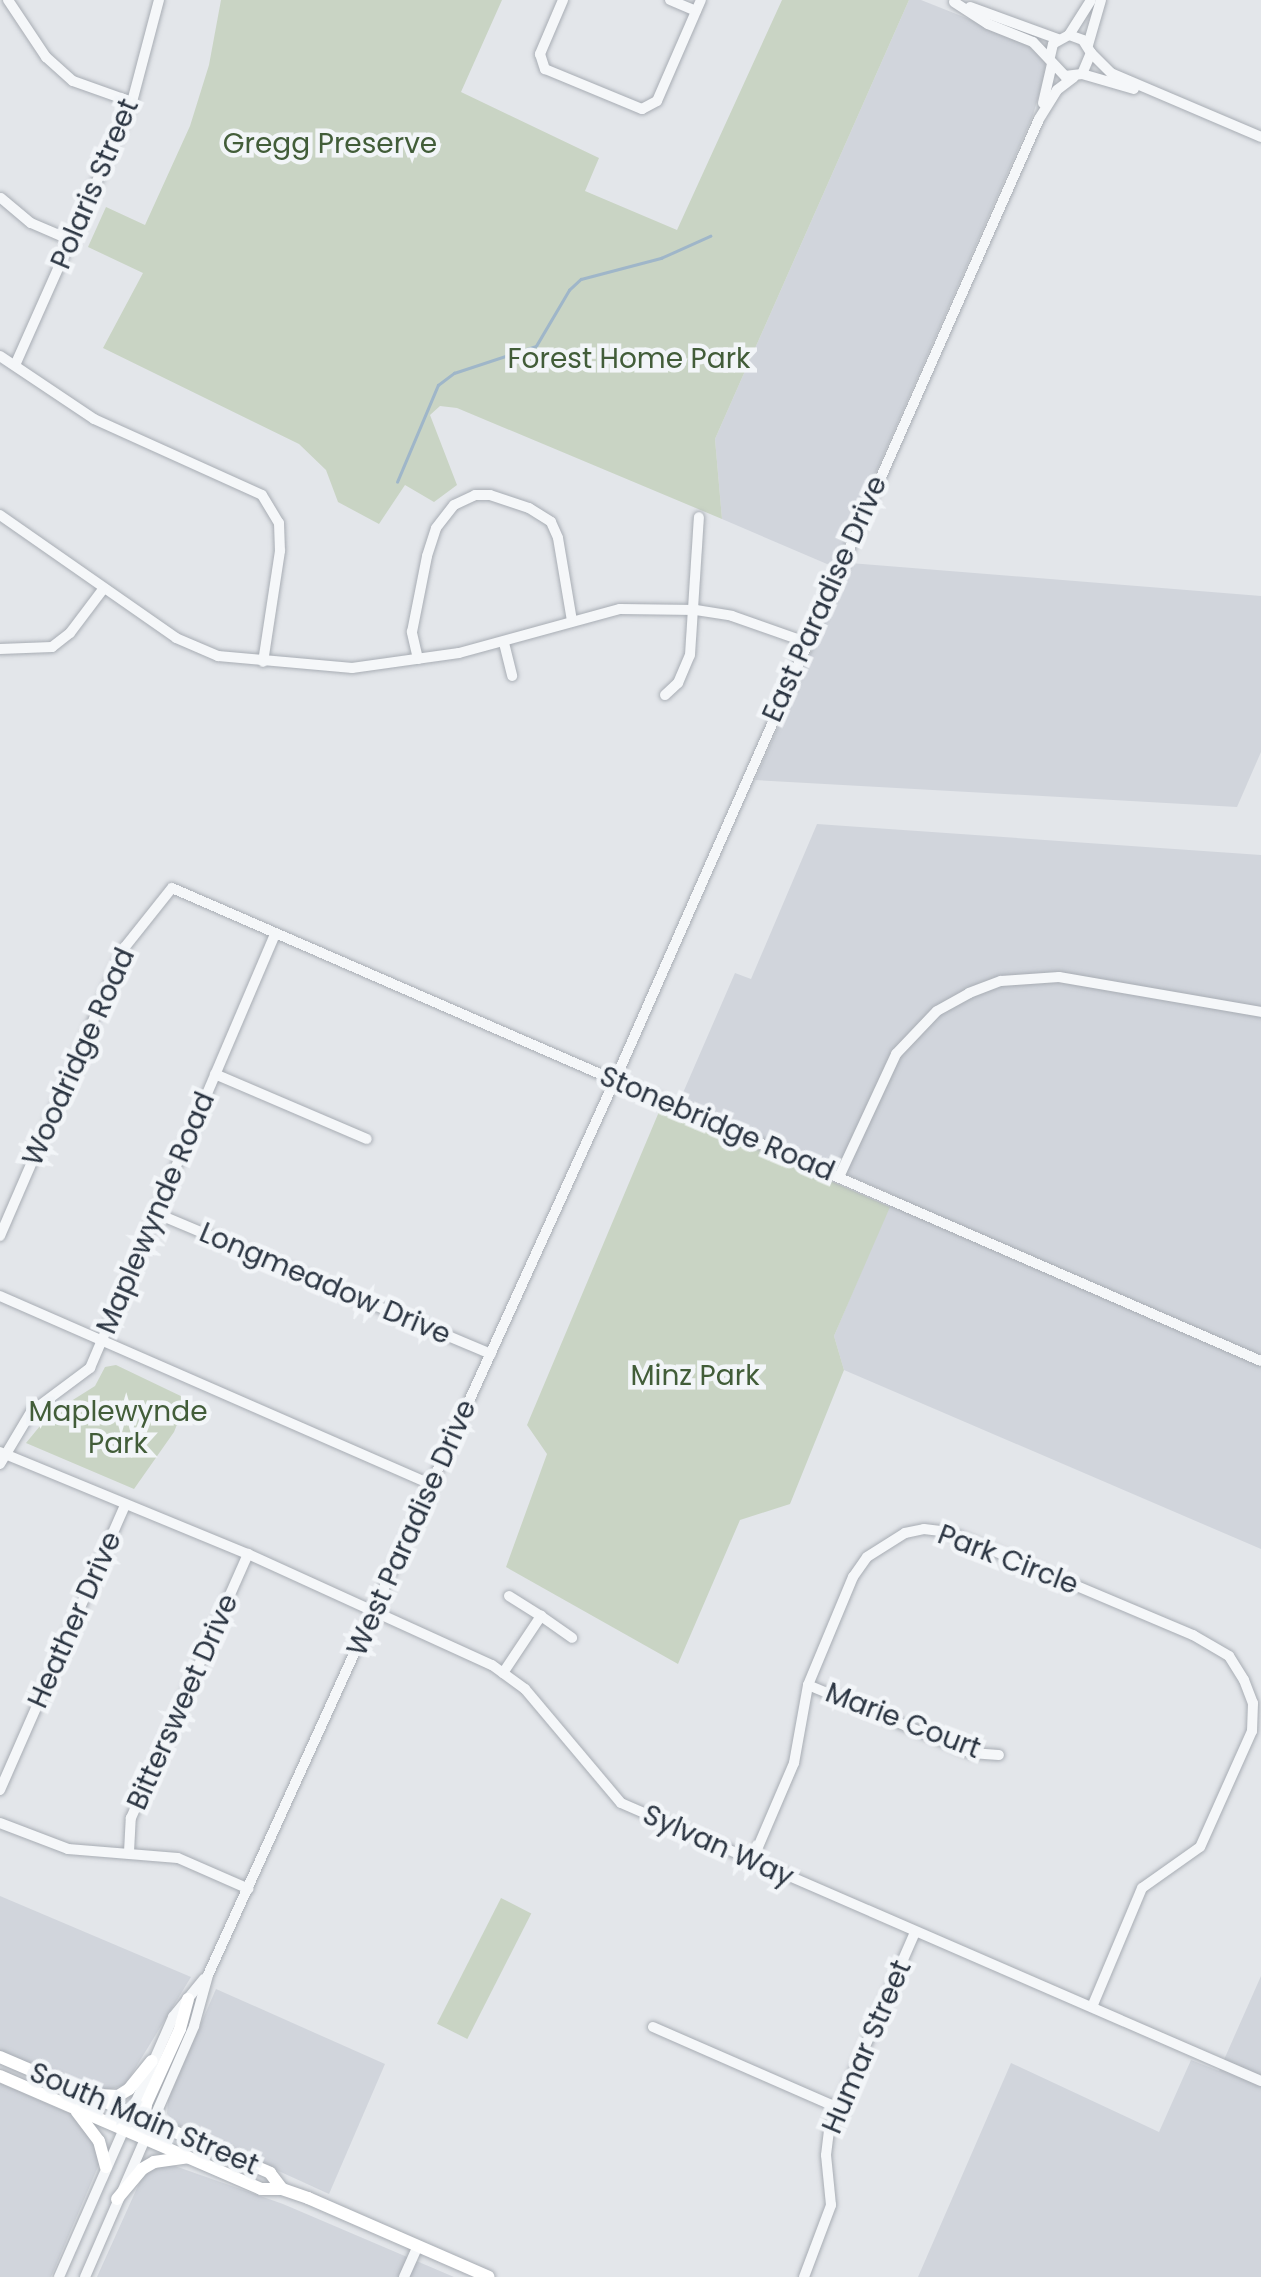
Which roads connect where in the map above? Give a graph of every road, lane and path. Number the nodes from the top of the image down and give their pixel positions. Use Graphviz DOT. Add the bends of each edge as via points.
graph roads {
  1 [pos="8,0"];
  2 [pos="159,0"];
  3 [pos="563,0"];
  4 [pos="670,0"];
  5 [pos="1091,0"];
  6 [pos="1101,0"];
  7 [pos="952,1"];
  8 [pos="698,6"];
  9 [pos="1064,37"];
  10 [pos="1090,49"];
  11 [pos="1050,61"];
  12 [pos="1078,75"];
  13 [pos="1164,96"];
  14 [pos="132,102"];
  15 [pos="1039,119"];
  16 [pos="1261,137"];
  17 [pos="1,198"];
  18 [pos="73,242"];
  19 [pos="0,356"];
  20 [pos="16,364"];
  21 [pos="0,515"];
  22 [pos="699,516"];
  23 [pos="104,588"];
  24 [pos="696,610"];
  25 [pos="572,621"];
  26 [pos="806,642"];
  27 [pos="504,643"];
  28 [pos="0,649"];
  29 [pos="418,659"];
  30 [pos="263,662"];
  31 [pos="512,676"];
  32 [pos="665,694"];
  33 [pos="172,888"];
  34 [pos="276,934"];
  35 [pos="1261,1012"];
  36 [pos="215,1074"];
  37 [pos="616,1080"];
  38 [pos="367,1139"];
  39 [pos="839,1177"];
  40 [pos="158,1214"];
  41 [pos="0,1236"];
  42 [pos="0,1296"];
  43 [pos="102,1340"];
  44 [pos="491,1354"];
  45 [pos="1261,1361"];
  46 [pos="1,1457"];
  47 [pos="432,1485"];
  48 [pos="125,1504"];
  49 [pos="248,1554"];
  50 [pos="509,1596"];
  51 [pos="375,1610"];
  52 [pos="541,1616"];
  53 [pos="572,1638"];
  54 [pos="503,1673"];
  55 [pos="808,1685"];
  56 [pos="999,1756"];
  57 [pos="0,1790"];
  58 [pos="0,1823"];
  59 [pos="129,1852"];
  60 [pos="752,1861"];
  61 [pos="249,1889"];
  62 [pos="915,1932"];
  63 [pos="208,1975"];
  64 [pos="188,1999"];
  65 [pos="1092,2007"];
  66 [pos="653,2027"];
  67 [pos="0,2057"];
  68 [pos="152,2061"];
  69 [pos="0,2076"];
  70 [pos="1261,2081"];
  71 [pos="93,2094"];
  72 [pos="72,2106"];
  73 [pos="838,2108"];
  74 [pos="130,2111"];
  75 [pos="147,2119"];
  76 [pos="123,2128"];
  77 [pos="144,2136"];
  78 [pos="191,2157"];
  79 [pos="106,2167"];
  80 [pos="282,2188"];
  81 [pos="117,2199"];
  82 [pos="418,2246"];
  83 [pos="59,2277"];
  84 [pos="85,2277"];
  85 [pos="404,2277"];
  86 [pos="489,2277"];
  87 [pos="804,2277"];
  1 -- 14 [label="street" via="46,58 73,81"];
  2 -- 14 [label="street, Polaris Street"];
  3 -- 8 [label="street" via="540,54 545,69 642,108 657,101"];
  4 -- 8 [label="street"];
  5 -- 9 [label="street"];
  6 -- 10 [label="street"];
  7 -- 9 [label="street"];
  7 -- 11 [label="street" via="1033,42"];
  9 -- 10 [label="street"];
  9 -- 11 [label="street, East Paradise Drive"];
  10 -- 12 [label="street, East Paradise Drive"];
  10 -- 13 [label="street" via="1111,73"];
  11 -- 12 [label="street" via="1057,72"];
  11 -- 15 [label="street, East Paradise Drive"];
  12 -- 13 [label="street"];
  12 -- 15 [label="street, East Paradise Drive" via="1057,90"];
  13 -- 16 [label="street"];
  14 -- 18 [label="street, Polaris Street"];
  15 -- 26 [label="street, East Paradise Drive"];
  17 -- 18 [label="street" via="31,223"];
  18 -- 20 [label="street, Polaris Street"];
  19 -- 20 [label="street"];
  20 -- 30 [label="street" via="94,419 262,495 278,523 280,551"];
  21 -- 23 [label="street"];
  22 -- 24 [label="street"];
  23 -- 28 [label="street" via="52,648"];
  23 -- 30 [label="street" via="196,649"];
  24 -- 25 [label="street" via="620,610"];
  24 -- 26 [label="street"];
  24 -- 32 [label="street" via="684,672"];
  25 -- 27 [label="street"];
  25 -- 29 [label="street" via="550,522 530,508 475,494 454,505 426,556 412,632"];
  26 -- 37 [label="street, East Paradise Drive"];
  27 -- 29 [label="street"];
  27 -- 31 [label="street"];
  29 -- 30 [label="street" via="352,668"];
  33 -- 34 [label="street, Stonebridge Road"];
  33 -- 41 [label="street, Woodridge Road" via="125,947"];
  34 -- 36 [label="street, Maplewynde Road"];
  34 -- 37 [label="street, Stonebridge Road"];
  35 -- 39 [label="street" via="1059,977 1001,981 969,992 938,1011 896,1054"];
  36 -- 38 [label="street"];
  36 -- 40 [label="street, Maplewynde Road"];
  37 -- 39 [label="street, Stonebridge Road"];
  37 -- 44 [label="street, West Paradise Drive"];
  39 -- 45 [label="street, Stonebridge Road"];
  40 -- 43 [label="street, Maplewynde Road"];
  40 -- 44 [label="street, Longmeadow Drive"];
  42 -- 43 [label="street"];
  43 -- 46 [label="street, Maplewynde Road" via="90,1368 31,1412"];
  43 -- 47 [label="street"];
  44 -- 47 [label="street, West Paradise Drive"];
  46 -- 48 [label="street, Sylvan Way"];
  47 -- 51 [label="street, West Paradise Drive"];
  48 -- 49 [label="street, Sylvan Way"];
  48 -- 57 [label="street, Heather Drive"];
  49 -- 51 [label="street, Sylvan Way"];
  49 -- 59 [label="street, Bittersweet Drive" via="130,1818"];
  50 -- 52 [label="street"];
  51 -- 54 [label="street, Sylvan Way"];
  51 -- 61 [label="street, West Paradise Drive"];
  52 -- 53 [label="street"];
  52 -- 54 [label="street"];
  54 -- 60 [label="street, Sylvan Way" via="620,1802"];
  55 -- 56 [label="street, Marie Court" via="971,1753"];
  55 -- 60 [label="street, Park Circle" via="794,1763"];
  55 -- 65 [label="street, Park Circle" via="867,1557 924,1529 979,1544 1194,1635 1228,1656 1252,1703 1252,1731 1239,1767 1200,1847 1142,1888"];
  58 -- 59 [label="street" via="68,1849"];
  59 -- 61 [label="street" via="178,1858"];
  60 -- 62 [label="street, Sylvan Way"];
  61 -- 63 [label="street, West Paradise Drive"];
  62 -- 65 [label="street, Sylvan Way"];
  62 -- 73 [label="street, Humar Street"];
  63 -- 64 [label="street, West Paradise Drive"];
  63 -- 75 [label="street, West Paradise Drive" via="194,2026"];
  64 -- 68 [label="street, West Paradise Drive"];
  64 -- 75 [label="main road"];
  65 -- 70 [label="street, Sylvan Way"];
  66 -- 73 [label="street"];
  67 -- 71 [label="main road, South Main Street"];
  68 -- 71 [label="main road" via="118,2096"];
  68 -- 74 [label="street, West Paradise Drive"];
  69 -- 72 [label="main road, South Main Street"];
  71 -- 74 [label="main road, South Main Street"];
  72 -- 76 [label="main road, South Main Street"];
  72 -- 79 [label="main road" via="99,2141"];
  73 -- 87 [label="street, Humar Street" via="826,2142 831,2205"];
  74 -- 75 [label="main road, South Main Street"];
  74 -- 76 [label="street, West Paradise Drive"];
  75 -- 77 [label="main road"];
  75 -- 80 [label="main road, South Main Street" via="270,2172"];
  76 -- 77 [label="main road, South Main Street"];
  76 -- 79 [label="street, West Paradise Drive"];
  77 -- 78 [label="main road, South Main Street"];
  77 -- 81 [label="street"];
  78 -- 80 [label="main road, South Main Street" via="261,2189"];
  78 -- 81 [label="main road" via="154,2162"];
  79 -- 83 [label="street, West Paradise Drive"];
  80 -- 82 [label="main road, South Main Street"];
  81 -- 84 [label="street"];
  82 -- 85 [label="street"];
  82 -- 86 [label="main road, South Main Street"];
}
